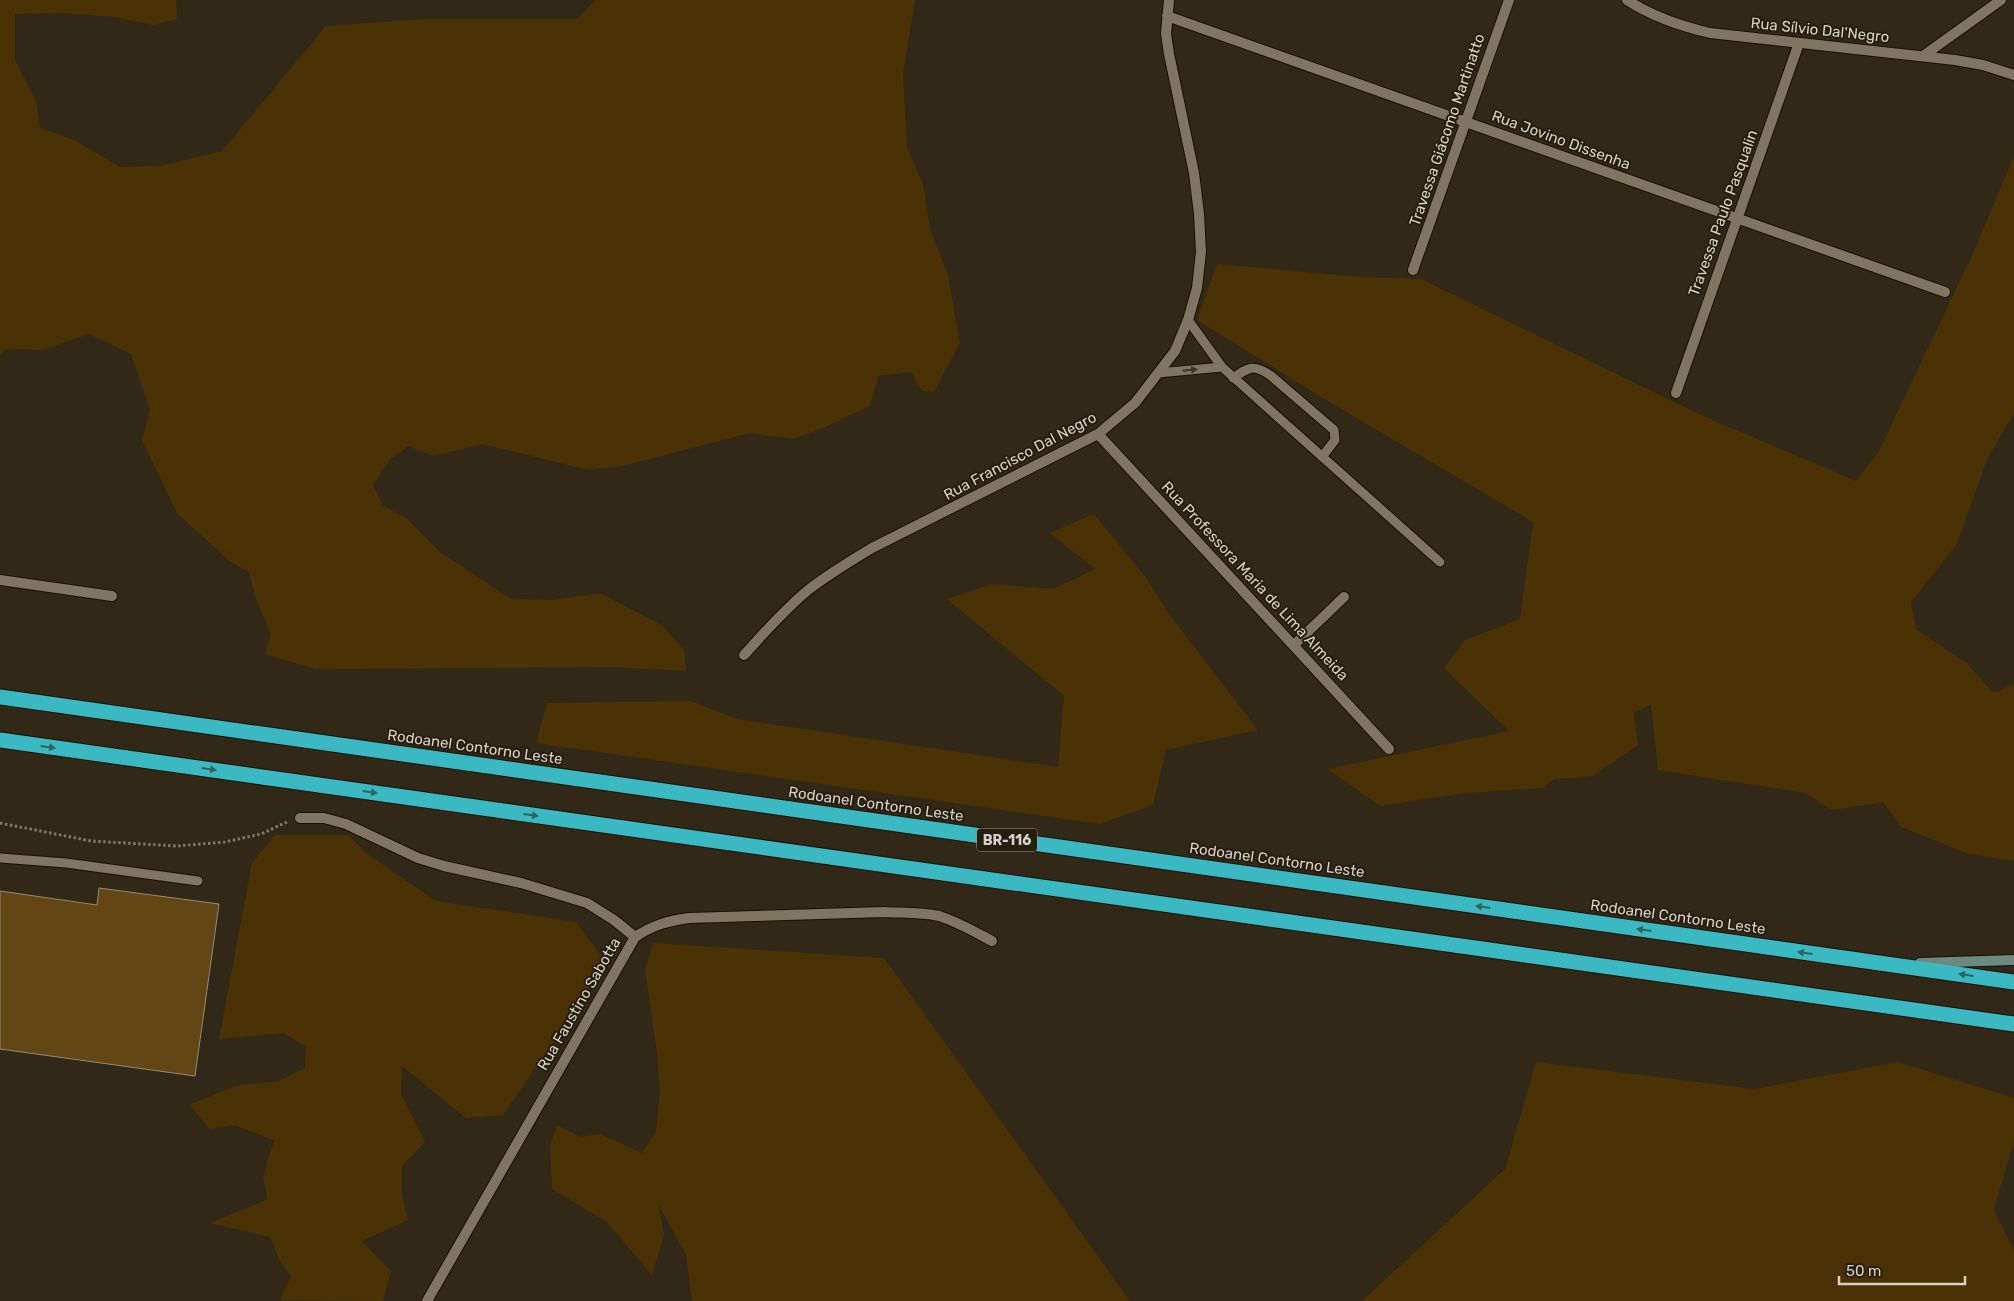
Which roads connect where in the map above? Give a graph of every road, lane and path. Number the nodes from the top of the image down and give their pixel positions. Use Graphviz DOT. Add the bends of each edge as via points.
graph roads {
  1 [pos="1169,0"];
  2 [pos="1509,0"];
  3 [pos="1627,0"];
  4 [pos="2002,0"];
  5 [pos="1167,16"];
  6 [pos="1799,43"];
  7 [pos="1923,56"];
  8 [pos="2014,75"];
  9 [pos="1466,122"];
  10 [pos="1737,218"];
  11 [pos="1413,270"];
  12 [pos="1945,292"];
  13 [pos="1188,320"];
  14 [pos="1222,367"];
  15 [pos="1158,373"];
  16 [pos="1234,378"];
  17 [pos="1676,393"];
  18 [pos="1098,434"];
  19 [pos="1322,457"];
  20 [pos="1440,562"];
  21 [pos="0,580"];
  22 [pos="112,596"];
  23 [pos="1344,597"];
  24 [pos="1294,645"];
  25 [pos="744,656"];
  26 [pos="0,697"];
  27 [pos="0,740"];
  28 [pos="1390,749"];
  29 [pos="300,818"];
  30 [pos="0,823"];
  31 [pos="0,858"];
  32 [pos="198,881"];
  33 [pos="635,937"];
  34 [pos="992,941"];
  35 [pos="2014,960"];
  36 [pos="1887,964"];
  37 [pos="2014,982"];
  38 [pos="2014,1024"];
  39 [pos="427,1301"];
  1 -- 5 [label="street, Rua Francisco Dal Negro"];
  2 -- 9 [label="street, Travessa Giácomo Martinatto"];
  3 -- 6 [label="street, Rua Sílvio Dal'Negro" via="1682,26"];
  4 -- 7 [label="street"];
  5 -- 9 [label="street, Rua Jovino Dissenha"];
  5 -- 13 [label="street, Rua Francisco Dal Negro" via="1168,54 1199,214 1201,252 1197,288"];
  6 -- 7 [label="street, Rua Sílvio Dal'Negro"];
  6 -- 10 [label="street, Travessa Paulo Pasqualin"];
  7 -- 8 [label="street, Rua Sílvio Dal'Negro" via="1983,65"];
  9 -- 10 [label="street, Rua Jovino Dissenha"];
  9 -- 11 [label="street, Travessa Giácomo Martinatto"];
  10 -- 12 [label="street, Rua Jovino Dissenha"];
  10 -- 17 [label="street, Travessa Paulo Pasqualin"];
  13 -- 14 [label="lane"];
  13 -- 15 [label="street, Rua Francisco Dal Negro" via="1175,351"];
  15 -- 14 [label="lane, one-way"];
  14 -- 16 [label="lane"];
  15 -- 18 [label="street, Rua Francisco Dal Negro" via="1135,403"];
  16 -- 19 [label="lane"];
  16 -- 19 [label="lane" via="1248,368 1259,368 1334,430 1335,440"];
  18 -- 24 [label="street, Rua Professora Maria de Lima Almeida"];
  18 -- 25 [label="street, Rua Francisco Dal Negro" via="836,569 780,616"];
  19 -- 20 [label="lane"];
  21 -- 22 [label="street"];
  23 -- 24 [label="street"];
  24 -- 28 [label="street, Rua Professora Maria de Lima Almeida"];
  36 -- 26 [label="highway, Rodoanel Contorno Leste / BR-116, one-way"];
  27 -- 38 [label="highway, one-way"];
  29 -- 30 [label="path" via="261,834 225,842 177,846 91,840"];
  29 -- 33 [label="street" via="324,818 346,824 418,858 587,903"];
  31 -- 32 [label="lane" via="66,862"];
  33 -- 34 [label="street, Rua Faustino Sabotta" via="651,926 689,918 884,912 938,916"];
  33 -- 39 [label="street, Rua Faustino Sabotta"];
  35 -- 36 [label="main road"];
  37 -- 36 [label="highway, Rodoanel Contorno Leste / BR-116, one-way"];
}
